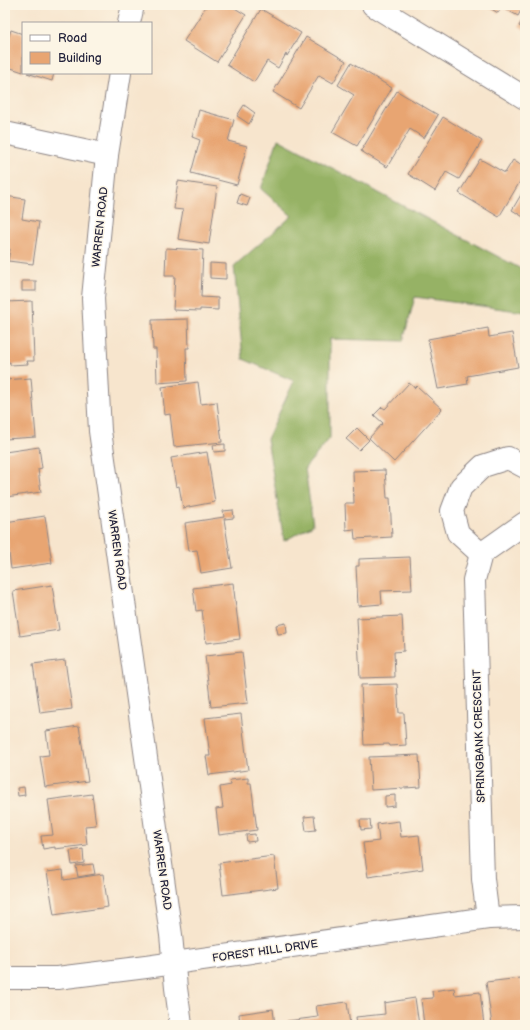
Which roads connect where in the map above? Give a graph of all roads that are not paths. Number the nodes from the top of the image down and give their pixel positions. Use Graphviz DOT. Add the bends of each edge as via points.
graph roads {
  1 [pos="133,5"];
  2 [pos="373,5"];
  3 [pos="129,22"];
  4 [pos="120,74"];
  5 [pos="525,98"];
  6 [pos="5,133"];
  7 [pos="107,155"];
  8 [pos="525,467"];
  9 [pos="525,523"];
  10 [pos="481,554"];
  11 [pos="525,916"];
  12 [pos="488,918"];
  13 [pos="174,963"];
  14 [pos="5,978"];
  15 [pos="181,1025"];
  1 -- 3 [label="street"];
  2 -- 5 [label="street"];
  4 -- 7 [label="street, WARREN ROAD"];
  6 -- 7 [label="street"];
  7 -- 13 [label="street, WARREN ROAD" via="93,298 100,432"];
  8 -- 10 [label="street" via="508,458 483,466 461,487 452,511 458,533"];
  9 -- 10 [label="street"];
  10 -- 12 [label="street, SPRINGBANK CRESCENT" via="474,580 483,879"];
  11 -- 12 [label="street, FOREST HILL DRIVE"];
  12 -- 13 [label="street, FOREST HILL DRIVE"];
  13 -- 14 [label="street, FOREST HILL DRIVE" via="57,978"];
  13 -- 15 [label="street, WARREN ROAD"];
}
